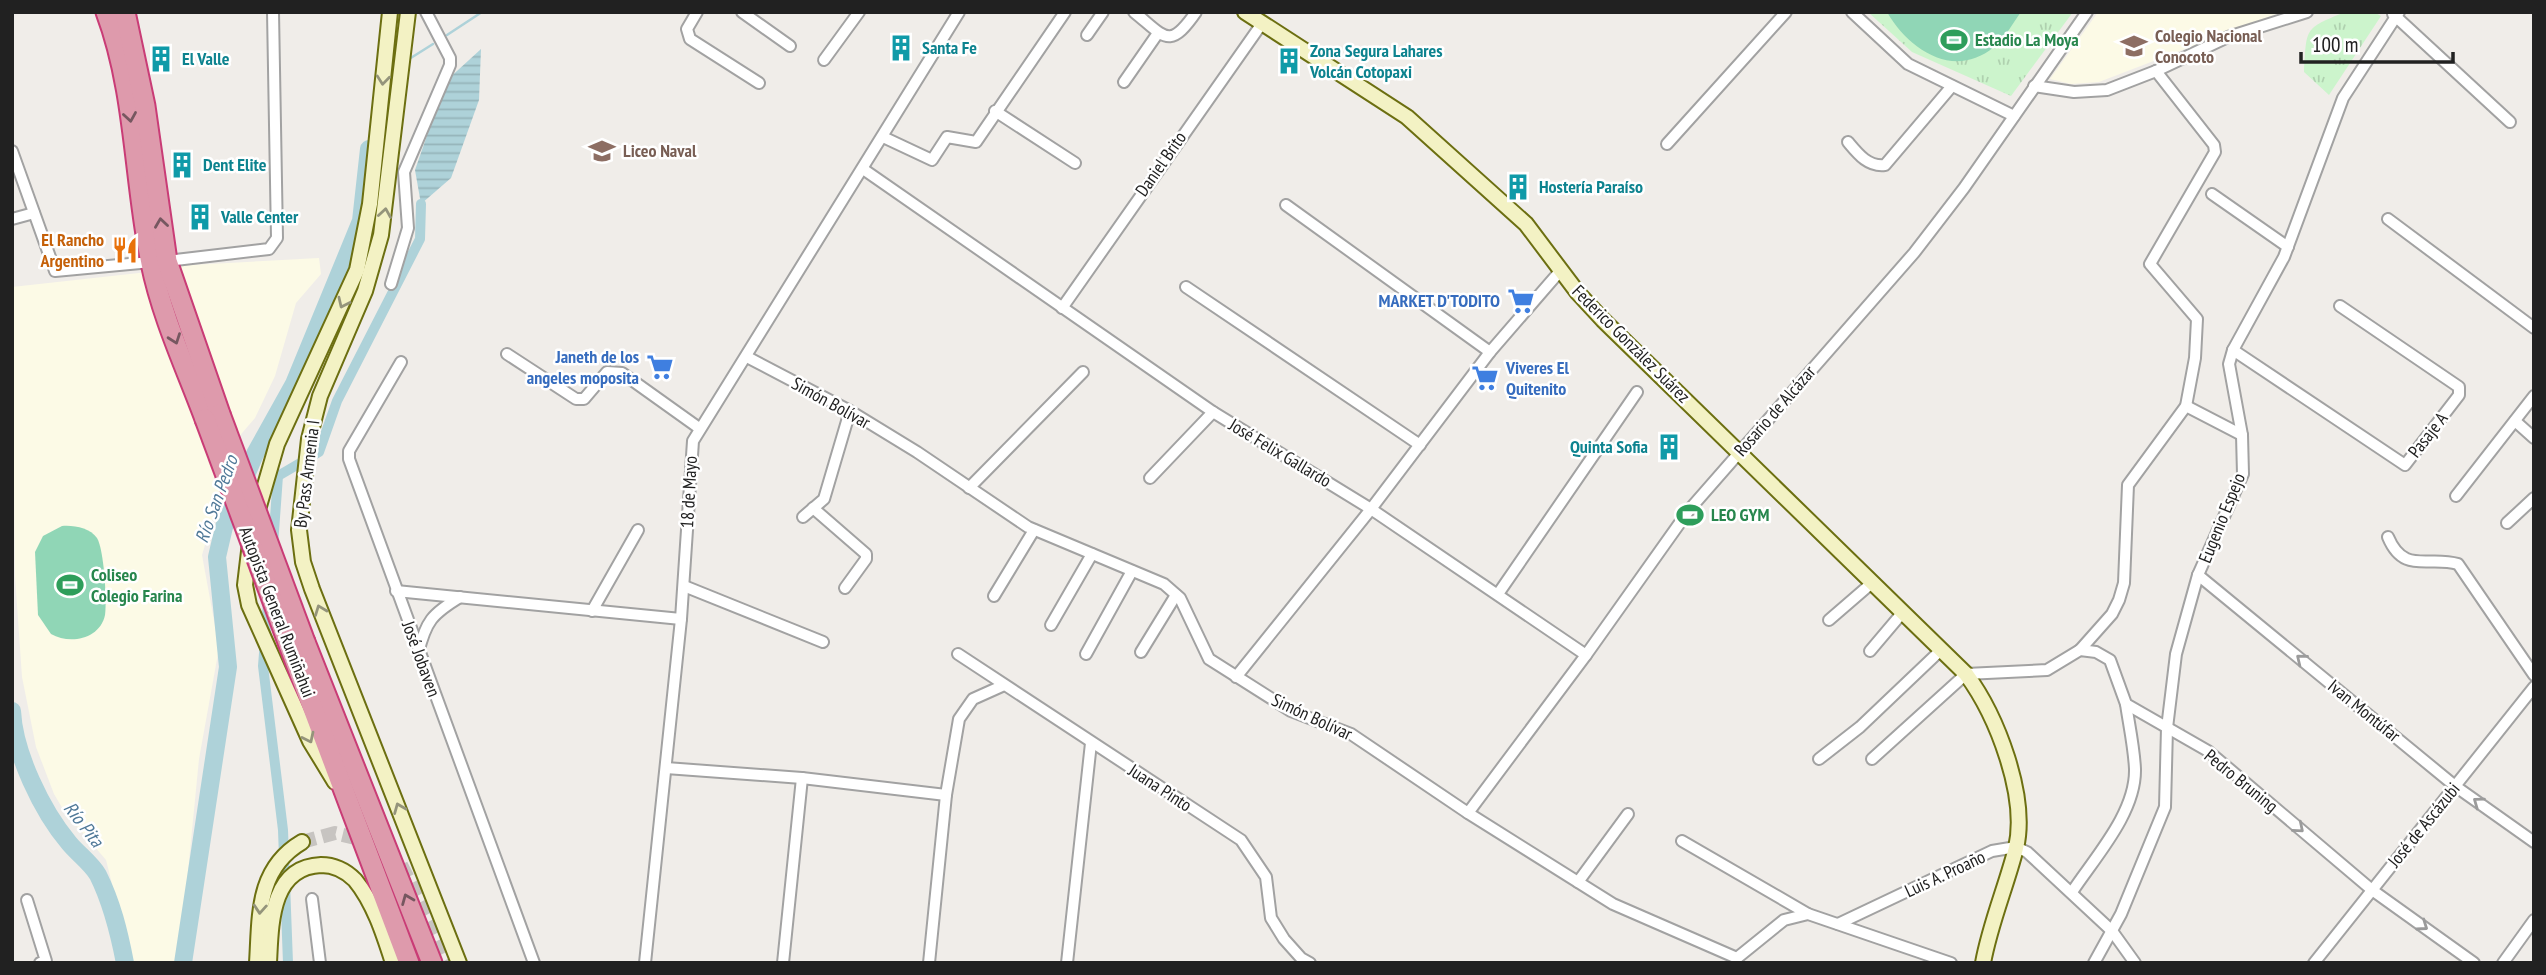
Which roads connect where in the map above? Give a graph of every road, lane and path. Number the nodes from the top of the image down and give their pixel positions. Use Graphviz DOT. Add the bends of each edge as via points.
graph roads {
  1 [pos="106,12"];
  2 [pos="125,12"];
  3 [pos="273,12"];
  4 [pos="390,12"];
  5 [pos="408,12"];
  6 [pos="426,12"];
  7 [pos="698,12"];
  8 [pos="742,12"];
  9 [pos="859,12"];
  10 [pos="959,12"];
  11 [pos="1065,12"];
  12 [pos="1102,12"];
  13 [pos="1134,12"];
  14 [pos="1196,12"];
  15 [pos="1245,12"];
  16 [pos="1786,12"];
  17 [pos="1852,12"];
  18 [pos="2087,12"];
  19 [pos="2307,12"];
  20 [pos="2396,14"];
  21 [pos="1263,22"];
  22 [pos="1158,33"];
  23 [pos="1087,35"];
  24 [pos="790,46"];
  25 [pos="824,60"];
  26 [pos="2156,71"];
  27 [pos="1124,82"];
  28 [pos="759,83"];
  29 [pos="1952,86"];
  30 [pos="2034,86"];
  31 [pos="995,111"];
  32 [pos="2014,116"];
  33 [pos="2510,122"];
  34 [pos="883,136"];
  35 [pos="1848,142"];
  36 [pos="1667,144"];
  37 [pos="12,151"];
  38 [pos="1075,163"];
  39 [pos="863,169"];
  40 [pos="2212,194"];
  41 [pos="1286,205"];
  42 [pos="34,213"];
  43 [pos="12,219"];
  44 [pos="2388,219"];
  45 [pos="2288,247"];
  46 [pos="159,262"];
  47 [pos="1561,271"];
  48 [pos="391,284"];
  49 [pos="1186,286"];
  50 [pos="2340,306"];
  51 [pos="1062,308"];
  52 [pos="2534,328"];
  53 [pos="2233,350"];
  54 [pos="1490,352"];
  55 [pos="507,354"];
  56 [pos="747,357"];
  57 [pos="401,362"];
  58 [pos="1083,372"];
  59 [pos="1637,392"];
  60 [pos="2534,396"];
  61 [pos="2186,406"];
  62 [pos="850,411"];
  63 [pos="1213,412"];
  64 [pos="2515,421"];
  65 [pos="699,428"];
  66 [pos="2242,435"];
  67 [pos="2534,438"];
  68 [pos="1420,445"];
  69 [pos="1739,452"];
  70 [pos="1150,478"];
  71 [pos="969,488"];
  72 [pos="2456,496"];
  73 [pos="2534,498"];
  74 [pos="813,508"];
  75 [pos="1371,509"];
  76 [pos="803,517"];
  77 [pos="2507,523"];
  78 [pos="638,530"];
  79 [pos="1034,530"];
  80 [pos="2388,537"];
  81 [pos="1092,554"];
  82 [pos="1132,571"];
  83 [pos="2198,575"];
  84 [pos="1873,582"];
  85 [pos="684,586"];
  86 [pos="845,588"];
  87 [pos="396,591"];
  88 [pos="1498,594"];
  89 [pos="1176,595"];
  90 [pos="994,596"];
  91 [pos="460,597"];
  92 [pos="592,611"];
  93 [pos="1903,612"];
  94 [pos="681,619"];
  95 [pos="1829,620"];
  96 [pos="1051,625"];
  97 [pos="823,642"];
  98 [pos="297,643"];
  99 [pos="1942,649"];
  100 [pos="2080,650"];
  101 [pos="1870,651"];
  102 [pos="1140,652"];
  103 [pos="418,653"];
  104 [pos="958,654"];
  105 [pos="1086,654"];
  106 [pos="1586,655"];
  107 [pos="1966,674"];
  108 [pos="2534,675"];
  109 [pos="1236,677"];
  110 [pos="1002,686"];
  111 [pos="2534,687"];
  112 [pos="2126,704"];
  113 [pos="2167,729"];
  114 [pos="1091,743"];
  115 [pos="1819,759"];
  116 [pos="1872,759"];
  117 [pos="666,768"];
  118 [pos="802,778"];
  119 [pos="2455,786"];
  120 [pos="946,795"];
  121 [pos="351,807"];
  122 [pos="1468,813"];
  123 [pos="1628,814"];
  124 [pos="1682,841"];
  125 [pos="302,842"];
  126 [pos="2534,842"];
  127 [pos="2016,847"];
  128 [pos="1578,882"];
  129 [pos="2372,890"];
  130 [pos="2072,892"];
  131 [pos="313,899"];
  132 [pos="27,900"];
  133 [pos="1808,914"];
  134 [pos="2534,920"];
  135 [pos="1839,925"];
  136 [pos="2112,930"];
  137 [pos="1303,961"];
  138 [pos="44,962"];
  139 [pos="257,963"];
  140 [pos="269,963"];
  141 [pos="320,963"];
  142 [pos="393,963"];
  143 [pos="409,963"];
  144 [pos="432,963"];
  145 [pos="458,963"];
  146 [pos="534,963"];
  147 [pos="645,963"];
  148 [pos="783,963"];
  149 [pos="929,963"];
  150 [pos="1067,963"];
  151 [pos="1951,963"];
  152 [pos="1983,963"];
  153 [pos="2094,963"];
  154 [pos="2135,963"];
  155 [pos="2314,963"];
  156 [pos="2474,963"];
  157 [pos="2503,963"];
  1 -- 46 [label="highway, Autopista General Rumiñahui, one-way"];
  46 -- 2 [label="highway, Autopista General Rumiñahui, one-way" via="156,184"];
  3 -- 46 [label="street" via="279,228 271,249"];
  4 -- 121 [label="main road, By Pass Armenia I, one-way" via="370,204 357,270 277,444 265,479 245,585 257,625 310,741"];
  145 -- 5 [label="main road, By Pass Armenia I, one-way" via="303,562 299,530 309,439 320,397 365,292 381,235"];
  6 -- 48 [label="street" via="450,65 404,172 408,228"];
  7 -- 28 [label="street" via="687,29 690,40"];
  8 -- 24 [label="street"];
  9 -- 25 [label="street"];
  10 -- 34 [label="street, 18 de Mayo"];
  11 -- 31 [label="street"];
  12 -- 23 [label="street"];
  13 -- 22 [label="street"];
  14 -- 22 [label="street" via="1175,37"];
  15 -- 21 [label="main road, Federico González Suárez"];
  16 -- 36 [label="street"];
  17 -- 29 [label="street" via="1908,64"];
  18 -- 30 [label="street, Rosario de Alcázar"];
  19 -- 26 [label="street" via="2228,37"];
  20 -- 33 [label="street"];
  20 -- 45 [label="street, Eugenio Espejo" via="2343,97"];
  21 -- 47 [label="main road, Federico González Suárez" via="1407,117 1526,224"];
  21 -- 51 [label="street, Daniel Brito"];
  22 -- 27 [label="street"];
  26 -- 30 [label="street" via="2107,90 2074,92"];
  26 -- 61 [label="street" via="2215,152 2150,264 2197,319"];
  29 -- 32 [label="street"];
  29 -- 35 [label="street" via="1885,165 1868,163"];
  30 -- 32 [label="street, Rosario de Alcázar"];
  31 -- 34 [label="street" via="976,142 947,136 932,160"];
  31 -- 38 [label="street"];
  32 -- 69 [label="street, Rosario de Alcázar" via="1914,253"];
  34 -- 39 [label="street, 18 de Mayo"];
  37 -- 42 [label="street"];
  39 -- 51 [label="street, José Felix Gallardo"];
  39 -- 56 [label="street, 18 de Mayo"];
  40 -- 45 [label="street"];
  41 -- 54 [label="street"];
  42 -- 43 [label="street"];
  42 -- 46 [label="street" via="57,272"];
  44 -- 52 [label="street"];
  45 -- 53 [label="street, Eugenio Espejo"];
  46 -- 98 [label="highway, Autopista General Rumiñahui, bridge" via="161,302 212,416"];
  47 -- 54 [label="street"];
  47 -- 69 [label="main road, Federico González Suárez" via="1603,320"];
  49 -- 68 [label="street"];
  50 -- 53 [label="street, Pasaje A" via="2459,387 2459,395 2405,465"];
  51 -- 63 [label="street, José Felix Gallardo"];
  53 -- 66 [label="street, Eugenio Espejo" via="2229,364"];
  54 -- 68 [label="street"];
  55 -- 65 [label="street" via="576,398 584,399 607,372 622,373"];
  56 -- 62 [label="street, Simón Bolívar"];
  56 -- 65 [label="street, 18 de Mayo"];
  57 -- 87 [label="street, José Jobaven" via="348,456"];
  58 -- 71 [label="street"];
  59 -- 88 [label="street"];
  60 -- 64 [label="street"];
  61 -- 66 [label="street"];
  61 -- 100 [label="street" via="2128,485 2124,583 2112,614"];
  62 -- 71 [label="street, Simón Bolívar"];
  62 -- 74 [label="street" via="824,499"];
  63 -- 70 [label="street"];
  63 -- 75 [label="street, José Felix Gallardo"];
  64 -- 67 [label="street"];
  64 -- 72 [label="street"];
  65 -- 85 [label="street, 18 de Mayo" via="690,453"];
  66 -- 83 [label="street, Eugenio Espejo" via="2243,474"];
  68 -- 75 [label="street"];
  69 -- 84 [label="main road, Federico González Suárez"];
  69 -- 106 [label="street, Rosario de Alcázar" via="1689,510"];
  71 -- 79 [label="street, Simón Bolívar"];
  73 -- 77 [label="street"];
  74 -- 76 [label="street"];
  74 -- 86 [label="street" via="866,554"];
  75 -- 88 [label="street, José Felix Gallardo"];
  75 -- 109 [label="street"];
  78 -- 92 [label="street"];
  79 -- 81 [label="street, Simón Bolívar"];
  79 -- 90 [label="street"];
  80 -- 108 [label="street" via="2405,559 2458,564"];
  81 -- 82 [label="street, Simón Bolívar"];
  81 -- 96 [label="street"];
  82 -- 89 [label="street, Simón Bolívar" via="1164,584"];
  82 -- 105 [label="street"];
  83 -- 113 [label="street, Eugenio Espejo" via="2176,654"];
  119 -- 83 [label="street, Ivan Montúfar, one-way"];
  84 -- 93 [label="main road, Federico González Suárez"];
  84 -- 95 [label="street"];
  85 -- 94 [label="street, 18 de Mayo"];
  85 -- 97 [label="street"];
  87 -- 91 [label="street"];
  87 -- 103 [label="street, José Jobaven"];
  88 -- 106 [label="street, José Felix Gallardo"];
  89 -- 102 [label="street"];
  89 -- 109 [label="street, Simón Bolívar" via="1209,659"];
  91 -- 92 [label="street"];
  91 -- 103 [label="street" via="432,617"];
  92 -- 94 [label="street"];
  93 -- 99 [label="main road, Federico González Suárez"];
  93 -- 101 [label="street"];
  94 -- 117 [label="street, 18 de Mayo"];
  98 -- 121 [label="highway, Autopista General Rumiñahui"];
  144 -- 98 [label="highway, Autopista General Rumiñahui, one-way"];
  99 -- 107 [label="main road, Federico González Suárez"];
  99 -- 115 [label="street"];
  100 -- 107 [label="street" via="2047,670"];
  100 -- 112 [label="street" via="2109,660"];
  103 -- 146 [label="street, José Jobaven"];
  104 -- 110 [label="street, Juana Pinto"];
  106 -- 122 [label="street, Rosario de Alcázar"];
  107 -- 116 [label="street"];
  107 -- 127 [label="main road, Federico González Suárez" via="1996,729 2011,769 2018,818"];
  109 -- 122 [label="street, Simón Bolívar" via="1291,711 1351,734"];
  110 -- 114 [label="street, Juana Pinto"];
  110 -- 120 [label="street" via="972,699 963,709"];
  111 -- 119 [label="street, José de Ascázubi"];
  112 -- 113 [label="street, Pedro Bruning"];
  112 -- 130 [label="street" via="2135,769 2133,789 2127,806"];
  113 -- 129 [label="street, Pedro Bruning, one-way" via="2208,751"];
  113 -- 136 [label="street, Eugenio Espejo" via="2165,807"];
  114 -- 137 [label="street, Juana Pinto" via="1241,840 1266,877 1271,918"];
  114 -- 150 [label="street"];
  117 -- 118 [label="street"];
  117 -- 147 [label="street, 18 de Mayo"];
  118 -- 120 [label="street"];
  118 -- 148 [label="street"];
  126 -- 119 [label="street, Ivan Montúfar, one-way"];
  119 -- 129 [label="street, José de Ascázubi"];
  120 -- 149 [label="street"];
  121 -- 143 [label="highway, Autopista General Rumiñahui"];
  122 -- 128 [label="street, Simón Bolívar"];
  123 -- 128 [label="street"];
  124 -- 133 [label="street"];
  125 -- 139 [label="main road, one-way" via="278,860 263,888"];
  127 -- 130 [label="street"];
  127 -- 135 [label="street, Luis A. Proaño" via="1992,851"];
  127 -- 152 [label="main road, Federico González Suárez"];
  128 -- 133 [label="street, Simón Bolívar" via="1613,904 1737,958 1784,920"];
  129 -- 155 [label="street, José de Ascázubi"];
  129 -- 156 [label="street, Pedro Bruning, one-way"];
  130 -- 136 [label="street"];
  131 -- 141 [label="street"];
  132 -- 138 [label="street"];
  133 -- 135 [label="street"];
  134 -- 157 [label="street"];
  135 -- 151 [label="street"];
  136 -- 153 [label="street, Eugenio Espejo"];
  136 -- 154 [label="street"];
  140 -- 142 [label="main road" via="272,918 283,886 307,868 326,866 350,876 364,893"];
}
